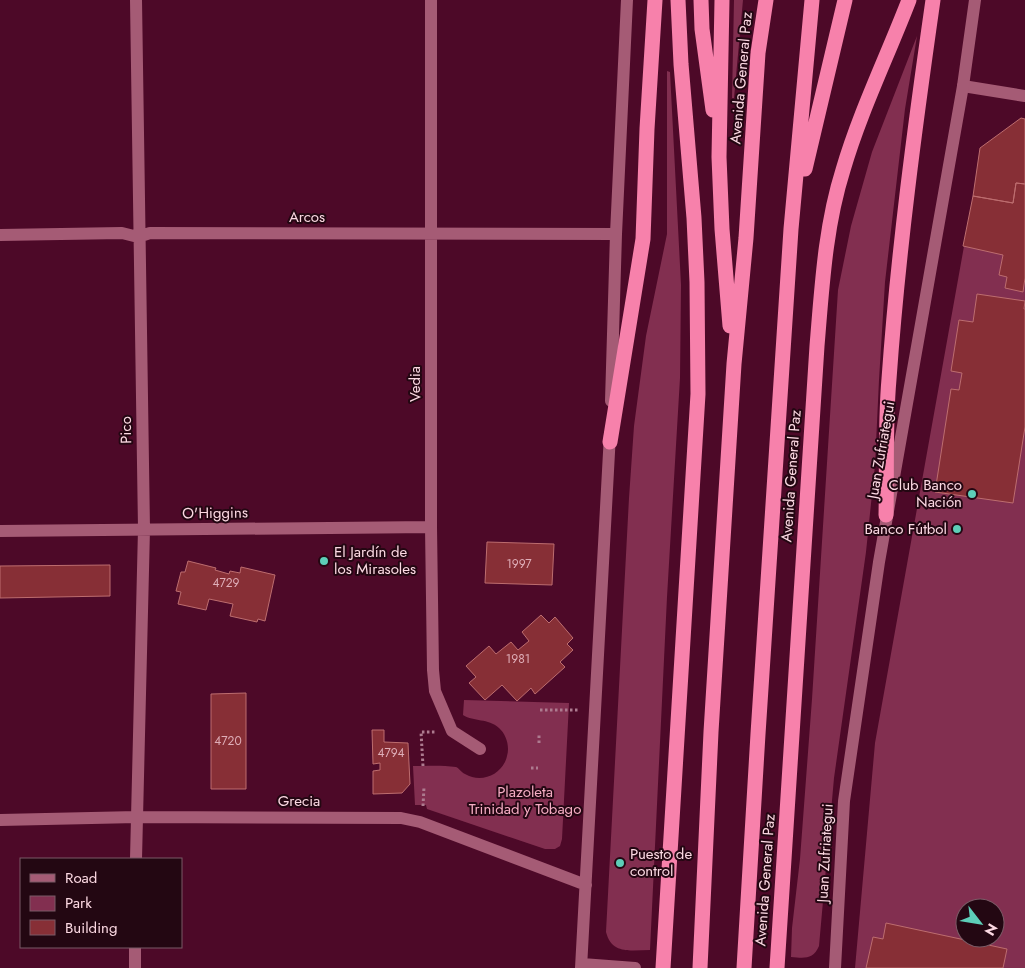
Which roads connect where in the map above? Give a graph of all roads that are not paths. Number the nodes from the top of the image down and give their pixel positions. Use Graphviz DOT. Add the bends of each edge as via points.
graph roads {
  1 [pos="136,0"];
  2 [pos="431,0"];
  3 [pos="626,0"];
  4 [pos="656,0"];
  5 [pos="678,0"];
  6 [pos="701,0"];
  7 [pos="722,0"];
  8 [pos="766,0"];
  9 [pos="812,0"];
  10 [pos="845,0"];
  11 [pos="909,0"];
  12 [pos="933,0"];
  13 [pos="975,0"];
  14 [pos="963,86"];
  15 [pos="1025,96"];
  16 [pos="719,157"];
  17 [pos="791,229"];
  18 [pos="432,233"];
  19 [pos="616,234"];
  20 [pos="0,235"];
  21 [pos="138,237"];
  22 [pos="734,364"];
  23 [pos="610,442"];
  24 [pos="886,515"];
  25 [pos="431,527"];
  26 [pos="144,530"];
  27 [pos="0,531"];
  28 [pos="480,749"];
  29 [pos="136,817"];
  30 [pos="0,820"];
  31 [pos="136,858"];
  32 [pos="586,885"];
  33 [pos="135,948"];
  34 [pos="582,966"];
  35 [pos="135,968"];
  36 [pos="635,968"];
  37 [pos="663,968"];
  38 [pos="700,968"];
  39 [pos="744,968"];
  40 [pos="778,968"];
  41 [pos="835,968"];
  1 -- 21 [label="street, Pico"];
  2 -- 18 [label="street, Vedia"];
  3 -- 19 [label="street"];
  4 -- 23 [label="highway" via="643,239"];
  5 -- 37 [label="highway" via="694,218 698,394"];
  6 -- 16 [label="highway"];
  7 -- 16 [label="highway"];
  8 -- 22 [label="highway, Avenida General Paz" via="758,53"];
  9 -- 17 [label="highway, Avenida General Paz"];
  10 -- 17 [label="highway"];
  11 -- 40 [label="highway, Avenida General Paz" via="842,170 826,249 817,346"];
  12 -- 24 [label="highway" via="907,189 888,381"];
  13 -- 14 [label="street, Juan Zufriategui"];
  14 -- 15 [label="street"];
  14 -- 24 [label="street, Juan Zufriategui"];
  16 -- 22 [label="highway"];
  17 -- 39 [label="highway, Avenida General Paz"];
  18 -- 19 [label="street, Arcos"];
  18 -- 21 [label="street, Arcos" via="150,233"];
  18 -- 25 [label="street, Vedia"];
  19 -- 23 [label="street"];
  20 -- 21 [label="street, Arcos" via="122,233"];
  21 -- 26 [label="street, Pico"];
  22 -- 38 [label="highway, Avenida General Paz"];
  23 -- 32 [label="street"];
  24 -- 41 [label="street, Juan Zufriategui" via="844,801"];
  25 -- 26 [label="street, O'Higgins"];
  25 -- 28 [label="street, Vedia" via="435,691 452,731"];
  26 -- 27 [label="street, O'Higgins"];
  26 -- 29 [label="street, Pico"];
  29 -- 30 [label="street, Grecia"];
  29 -- 31 [label="street, Pico"];
  29 -- 32 [label="street, Grecia" via="401,818 420,822"];
  32 -- 34 [label="street"];
  33 -- 35 [label="street"];
  34 -- 36 [label="street"];
}
